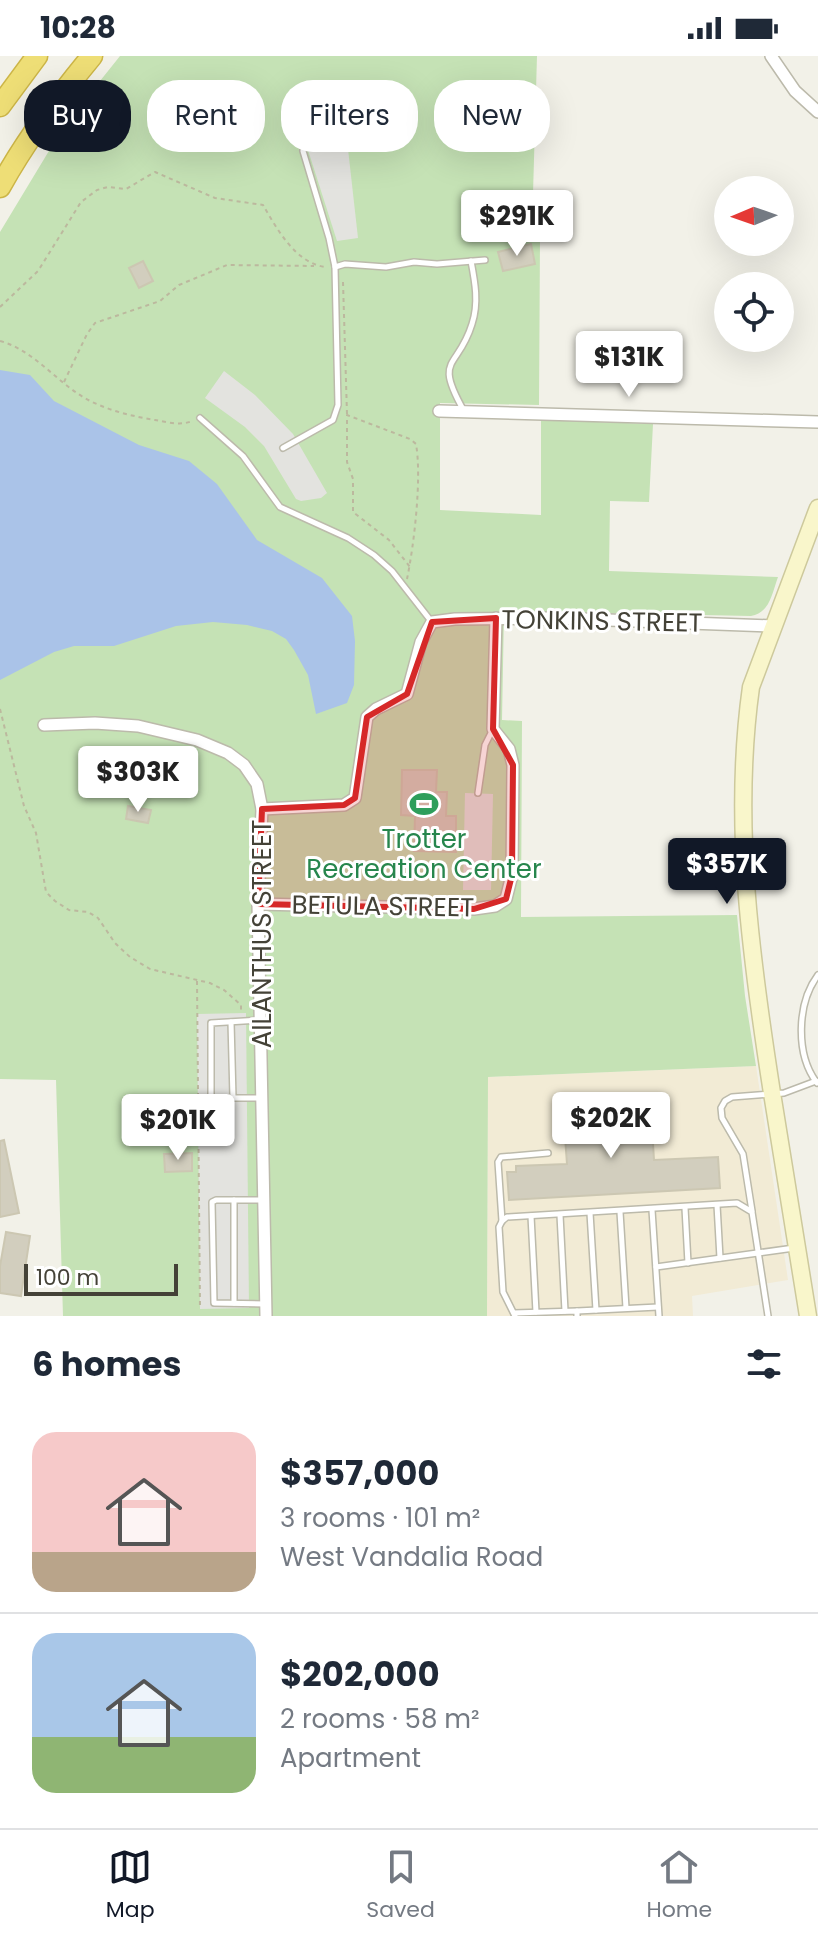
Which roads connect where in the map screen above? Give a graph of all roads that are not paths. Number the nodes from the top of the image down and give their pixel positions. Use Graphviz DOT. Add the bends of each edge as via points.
graph roads {
  1 [pos="37,56"];
  2 [pos="92,56"];
  3 [pos="771,56"];
  4 [pos="0,106"];
  5 [pos="818,112"];
  6 [pos="303,152"];
  7 [pos="0,187"];
  8 [pos="485,260"];
  9 [pos="471,261"];
  10 [pos="335,267"];
  11 [pos="439,411"];
  12 [pos="465,412"];
  13 [pos="200,418"];
  14 [pos="818,422"];
  15 [pos="283,448"];
  16 [pos="818,508"];
  17 [pos="496,618"];
  18 [pos="432,622"];
  19 [pos="773,626"];
  20 [pos="44,725"];
  21 [pos="493,729"];
  22 [pos="478,793"];
  23 [pos="262,809"];
  24 [pos="258,904"];
  25 [pos="818,975"];
  26 [pos="260,1020"];
  27 [pos="231,1022"];
  28 [pos="817,1082"];
  29 [pos="772,1094"];
  30 [pos="233,1098"];
  31 [pos="262,1099"];
  32 [pos="548,1153"];
  33 [pos="234,1200"];
  34 [pos="264,1200"];
  35 [pos="717,1205"];
  36 [pos="685,1207"];
  37 [pos="652,1210"];
  38 [pos="620,1212"];
  39 [pos="752,1212"];
  40 [pos="590,1213"];
  41 [pos="560,1215"];
  42 [pos="531,1216"];
  43 [pos="502,1221"];
  44 [pos="797,1248"];
  45 [pos="758,1253"];
  46 [pos="720,1258"];
  47 [pos="688,1263"];
  48 [pos="656,1267"];
  49 [pos="234,1303"];
  50 [pos="658,1307"];
  51 [pos="626,1308"];
  52 [pos="266,1310"];
  53 [pos="596,1310"];
  54 [pos="565,1311"];
  55 [pos="536,1312"];
  56 [pos="577,1313"];
  57 [pos="515,1314"];
  58 [pos="659,1316"];
  59 [pos="768,1316"];
  60 [pos="808,1316"];
  1 -- 4 [label="highway"];
  2 -- 7 [label="highway"];
  3 -- 5 [label="street" via="795,91"];
  6 -- 10 [label="lane"];
  8 -- 9 [label="lane"];
  9 -- 10 [label="lane"];
  9 -- 12 [label="lane" via="476,294 472,324 448,373"];
  10 -- 15 [label="lane" via="337,414"];
  11 -- 12 [label="street"];
  12 -- 14 [label="street"];
  13 -- 18 [label="lane" via="243,456 280,507 348,538 383,563"];
  16 -- 19 [label="street"];
  17 -- 18 [label="street, TONKINS STREET"];
  17 -- 19 [label="street, TONKINS STREET"];
  17 -- 21 [label="street"];
  18 -- 23 [label="street" via="407,694 367,717 355,798 344,805"];
  19 -- 29 [label="street" via="751,687 744,779 752,966"];
  20 -- 23 [label="street, AILANTHUS STREET" via="138,726 212,745 244,765 257,784"];
  21 -- 22 [label="lane" via="485,745"];
  21 -- 24 [label="street, BETULA STREET" via="509,749 513,765 512,875 506,899 474,909"];
  23 -- 24 [label="street, AILANTHUS STREET"];
  24 -- 26 [label="street, AILANTHUS STREET"];
  25 -- 28 [label="lane" via="808,988 801,1024"];
  26 -- 27 [label="lane"];
  26 -- 31 [label="street, AILANTHUS STREET"];
  27 -- 30 [label="lane"];
  27 -- 30 [label="lane" via="211,1023 211,1098"];
  28 -- 29 [label="lane"];
  29 -- 39 [label="lane" via="732,1097 721,1108 743,1154"];
  29 -- 44 [label="street"];
  30 -- 31 [label="lane"];
  31 -- 34 [label="street, AILANTHUS STREET"];
  32 -- 43 [label="lane" via="501,1157"];
  33 -- 34 [label="lane"];
  33 -- 49 [label="lane"];
  33 -- 49 [label="lane" via="212,1202 214,1303"];
  34 -- 52 [label="street, AILANTHUS STREET"];
  35 -- 36 [label="lane"];
  35 -- 39 [label="lane" via="737,1203"];
  35 -- 46 [label="lane"];
  36 -- 37 [label="lane"];
  36 -- 47 [label="lane"];
  37 -- 38 [label="lane"];
  37 -- 48 [label="lane"];
  38 -- 40 [label="lane"];
  38 -- 51 [label="lane"];
  39 -- 45 [label="lane"];
  40 -- 41 [label="lane"];
  40 -- 53 [label="lane"];
  41 -- 42 [label="lane"];
  41 -- 54 [label="lane"];
  42 -- 43 [label="lane"];
  42 -- 55 [label="lane"];
  43 -- 57 [label="lane" via="503,1292"];
  44 -- 45 [label="lane"];
  44 -- 60 [label="street"];
  45 -- 46 [label="lane"];
  45 -- 59 [label="lane"];
  46 -- 47 [label="lane"];
  47 -- 48 [label="lane"];
  48 -- 50 [label="lane"];
  49 -- 52 [label="lane"];
  50 -- 51 [label="lane"];
  50 -- 58 [label="lane"];
  51 -- 53 [label="lane"];
  53 -- 56 [label="lane"];
  54 -- 55 [label="lane"];
  54 -- 56 [label="lane"];
  55 -- 57 [label="lane"];
}
